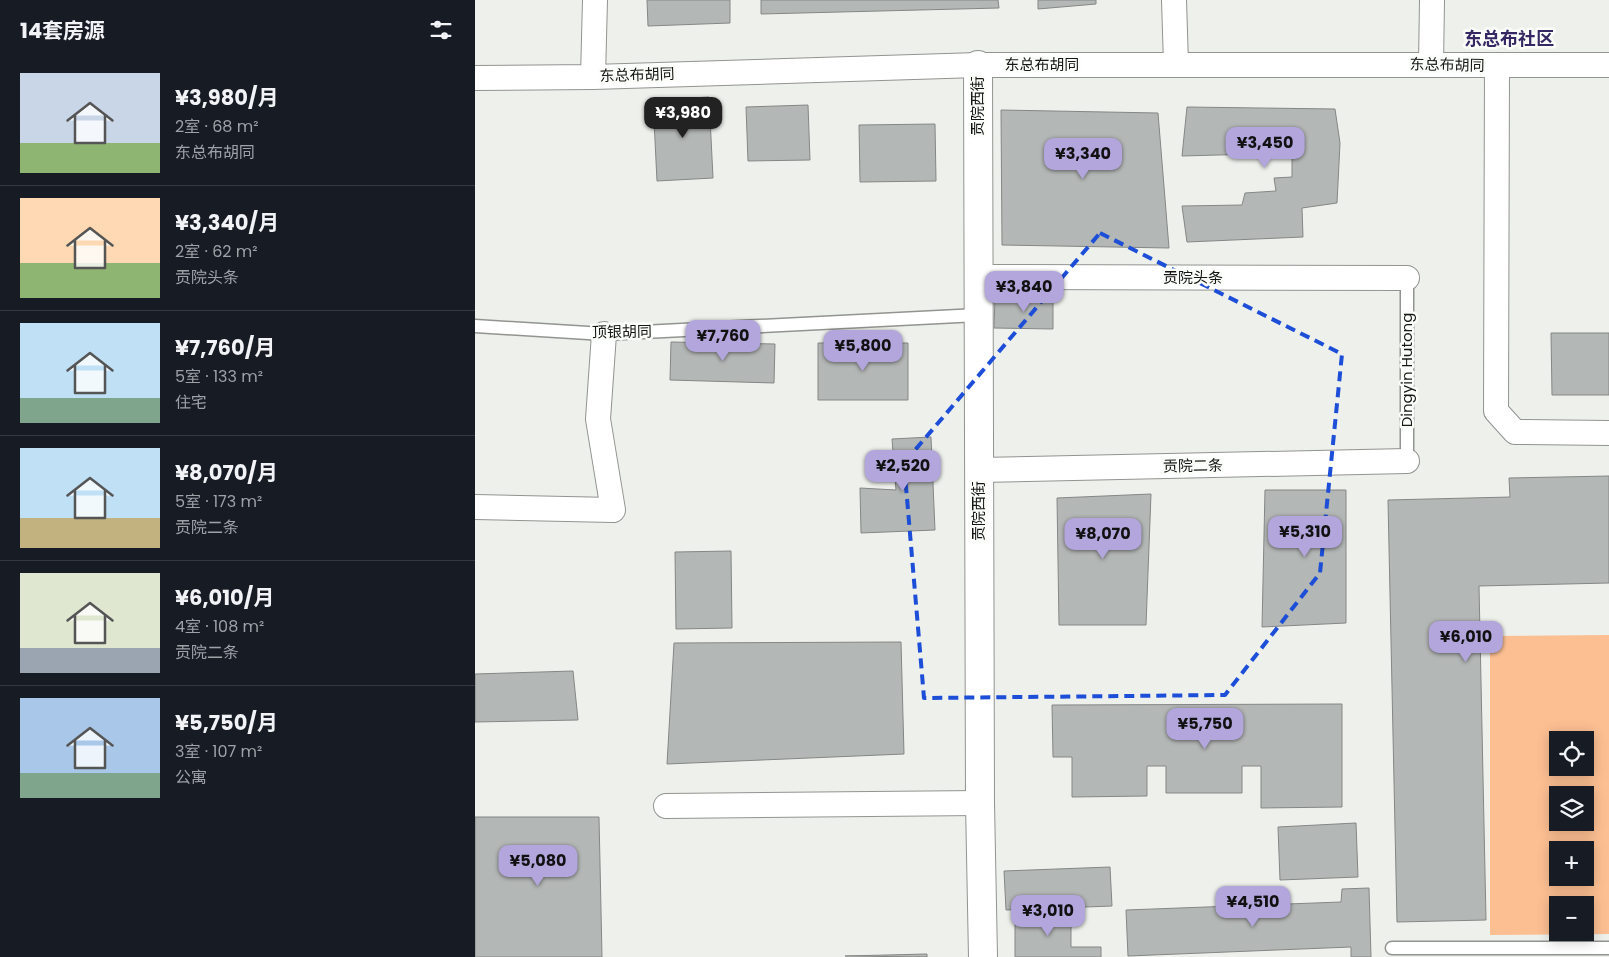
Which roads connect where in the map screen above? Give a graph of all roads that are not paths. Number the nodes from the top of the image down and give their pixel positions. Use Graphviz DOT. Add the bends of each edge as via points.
graph roads {
  1 [pos="595,0"];
  2 [pos="1174,0"];
  3 [pos="1432,0"];
  4 [pos="1176,64"];
  5 [pos="1431,64"];
  6 [pos="978,65"];
  7 [pos="1609,65"];
  8 [pos="1497,66"];
  9 [pos="593,77"];
  10 [pos="475,78"];
  11 [pos="979,277"];
  12 [pos="1407,278"];
  13 [pos="979,315"];
  14 [pos="475,326"];
  15 [pos="604,334"];
  16 [pos="1609,433"];
  17 [pos="1407,462"];
  18 [pos="979,470"];
  19 [pos="475,507"];
  20 [pos="980,803"];
  21 [pos="666,806"];
  22 [pos="1392,948"];
  23 [pos="1604,951"];
  24 [pos="983,957"];
  1 -- 9 [label="street"];
  2 -- 4 [label="street"];
  3 -- 5 [label="street"];
  4 -- 5 [label="street, 东总布胡同"];
  4 -- 6 [label="street, 东总布胡同"];
  5 -- 8 [label="street, 东总布胡同"];
  6 -- 9 [label="street, 东总布胡同"];
  6 -- 11 [label="street, 贡院西街"];
  7 -- 8 [label="street, 东总布胡同"];
  8 -- 16 [label="street" via="1496,412 1515,432"];
  9 -- 10 [label="street, 东总布胡同"];
  11 -- 12 [label="street, 贡院头条"];
  11 -- 13 [label="street, 贡院西街"];
  12 -- 17 [label="lane, Dingyin Hutong"];
  13 -- 15 [label="lane, 顶银胡同"];
  13 -- 18 [label="street, 贡院西街"];
  14 -- 15 [label="lane, 顶银胡同"];
  15 -- 19 [label="street" via="598,419 613,510"];
  17 -- 18 [label="street, 贡院二条"];
  18 -- 20 [label="street, 贡院西街"];
  20 -- 21 [label="street"];
  20 -- 24 [label="street, 贡院西街"];
  22 -- 23 [label="lane"];
}
